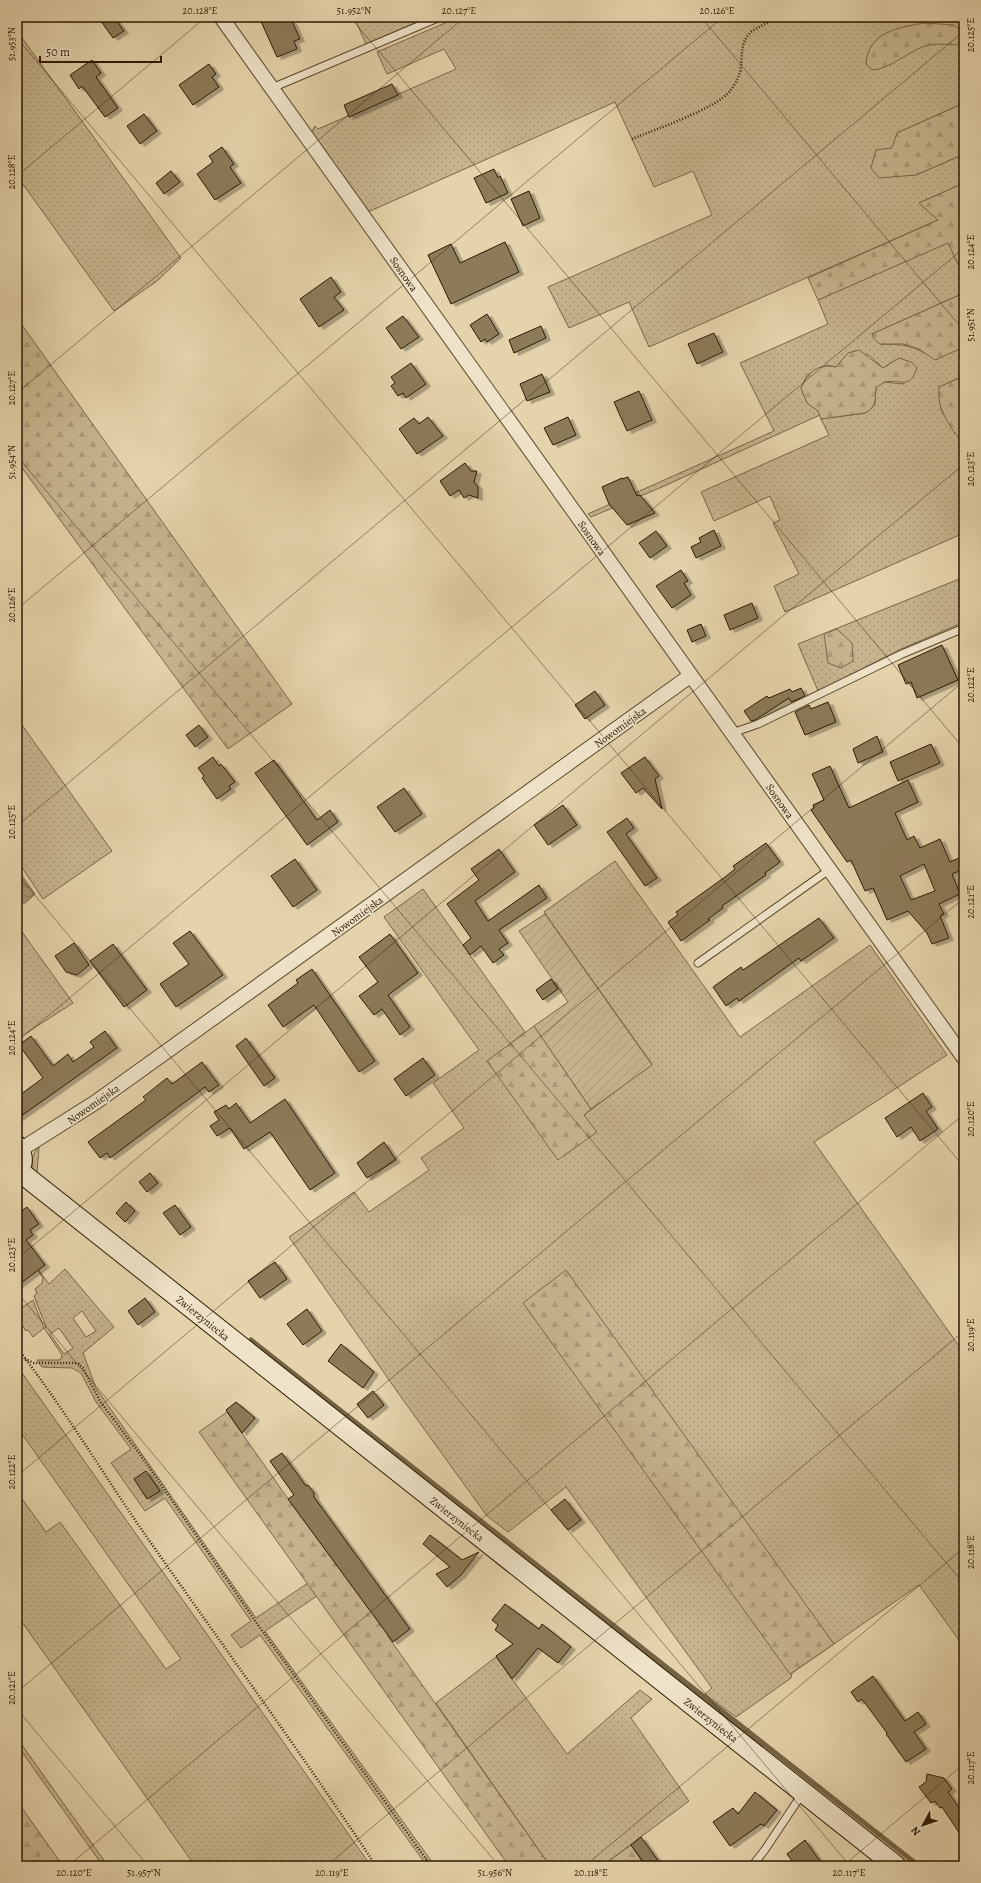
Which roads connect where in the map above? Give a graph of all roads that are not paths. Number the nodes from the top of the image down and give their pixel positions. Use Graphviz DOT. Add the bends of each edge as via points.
graph roads {
  1 [pos="221,17"];
  2 [pos="440,17"];
  3 [pos="272,88"];
  4 [pos="964,628"];
  5 [pos="690,676"];
  6 [pos="732,733"];
  7 [pos="829,870"];
  8 [pos="698,963"];
  9 [pos="964,1058"];
  10 [pos="18,1148"];
  11 [pos="18,1172"];
  12 [pos="803,1792"];
  13 [pos="752,1866"];
  14 [pos="896,1866"];
  1 -- 3 [label="street, Sosnowa"];
  2 -- 3 [label="lane"];
  3 -- 5 [label="street, Sosnowa"];
  4 -- 6 [label="lane" via="902,654 758,724"];
  5 -- 6 [label="street, Sosnowa"];
  5 -- 10 [label="street, Nowomiejska" via="147,1066 61,1125"];
  6 -- 7 [label="street, Sosnowa"];
  7 -- 8 [label="lane"];
  7 -- 9 [label="street, Sosnowa"];
  10 -- 11 [label="street" via="22,1159"];
  11 -- 12 [label="street, Zwierzyniecka"];
  12 -- 13 [label="lane"];
  12 -- 14 [label="street, Zwierzyniecka"];
}
